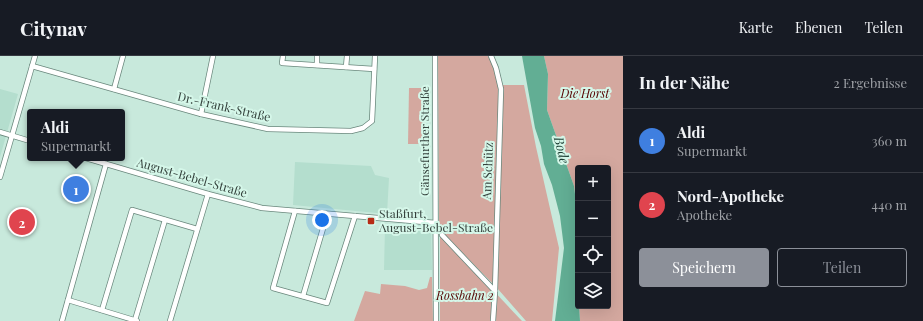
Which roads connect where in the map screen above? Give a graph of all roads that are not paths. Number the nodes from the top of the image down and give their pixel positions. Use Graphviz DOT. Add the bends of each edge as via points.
graph roads {
  1 [pos="35,56"];
  2 [pos="123,56"];
  3 [pos="213,56"];
  4 [pos="283,56"];
  5 [pos="317,56"];
  6 [pos="346,56"];
  7 [pos="375,56"];
  8 [pos="435,56"];
  9 [pos="491,56"];
  10 [pos="317,65"];
  11 [pos="32,66"];
  12 [pos="346,67"];
  13 [pos="374,69"];
  14 [pos="114,89"];
  15 [pos="201,114"];
  16 [pos="0,132"];
  17 [pos="12,135"];
  18 [pos="27,140"];
  19 [pos="96,161"];
  20 [pos="106,164"];
  21 [pos="0,177"];
  22 [pos="208,194"];
  23 [pos="295,211"];
  24 [pos="327,215"];
  25 [pos="355,216"];
  26 [pos="165,220"];
  27 [pos="436,223"];
  28 [pos="197,229"];
  29 [pos="442,235"];
  30 [pos="495,291"];
  31 [pos="303,296"];
  32 [pos="68,300"];
  33 [pos="102,310"];
  34 [pos="62,321"];
  35 [pos="137,321"];
  36 [pos="170,321"];
  37 [pos="436,321"];
  38 [pos="493,321"];
  1 -- 11 [label="street"];
  2 -- 14 [label="street"];
  3 -- 15 [label="street"];
  4 -- 10 [label="street" via="282,63"];
  5 -- 10 [label="street"];
  6 -- 12 [label="street"];
  7 -- 13 [label="street, Dr.-Frank-Straße"];
  8 -- 27 [label="street, Gänsefurther Straße"];
  9 -- 30 [label="street, Am Schütz" via="501,89"];
  10 -- 12 [label="street"];
  11 -- 14 [label="street, Dr.-Frank-Straße"];
  11 -- 17 [label="street"];
  12 -- 13 [label="street"];
  13 -- 15 [label="street, Dr.-Frank-Straße" via="372,121 358,130 268,129"];
  14 -- 15 [label="street, Dr.-Frank-Straße"];
  16 -- 17 [label="street"];
  17 -- 18 [label="street"];
  17 -- 21 [label="street"];
  19 -- 20 [label="street, August-Bebel-Straße"];
  20 -- 22 [label="street, August-Bebel-Straße"];
  20 -- 32 [label="street"];
  22 -- 23 [label="street, August-Bebel-Straße" via="262,208"];
  22 -- 28 [label="street"];
  23 -- 24 [label="street, August-Bebel-Straße"];
  23 -- 31 [label="street" via="273,288"];
  24 -- 25 [label="street, August-Bebel-Straße"];
  24 -- 31 [label="street"];
  25 -- 27 [label="street, August-Bebel-Straße"];
  25 -- 31 [label="street" via="327,303"];
  26 -- 28 [label="street"];
  26 -- 33 [label="street" via="132,210"];
  26 -- 35 [label="street"];
  27 -- 37 [label="street, Gänsefurther Straße"];
  28 -- 36 [label="street"];
  29 -- 30 [label="street"];
  30 -- 38 [label="street, Am Schütz"];
  32 -- 33 [label="street"];
  32 -- 34 [label="street"];
  33 -- 35 [label="street"];
}
